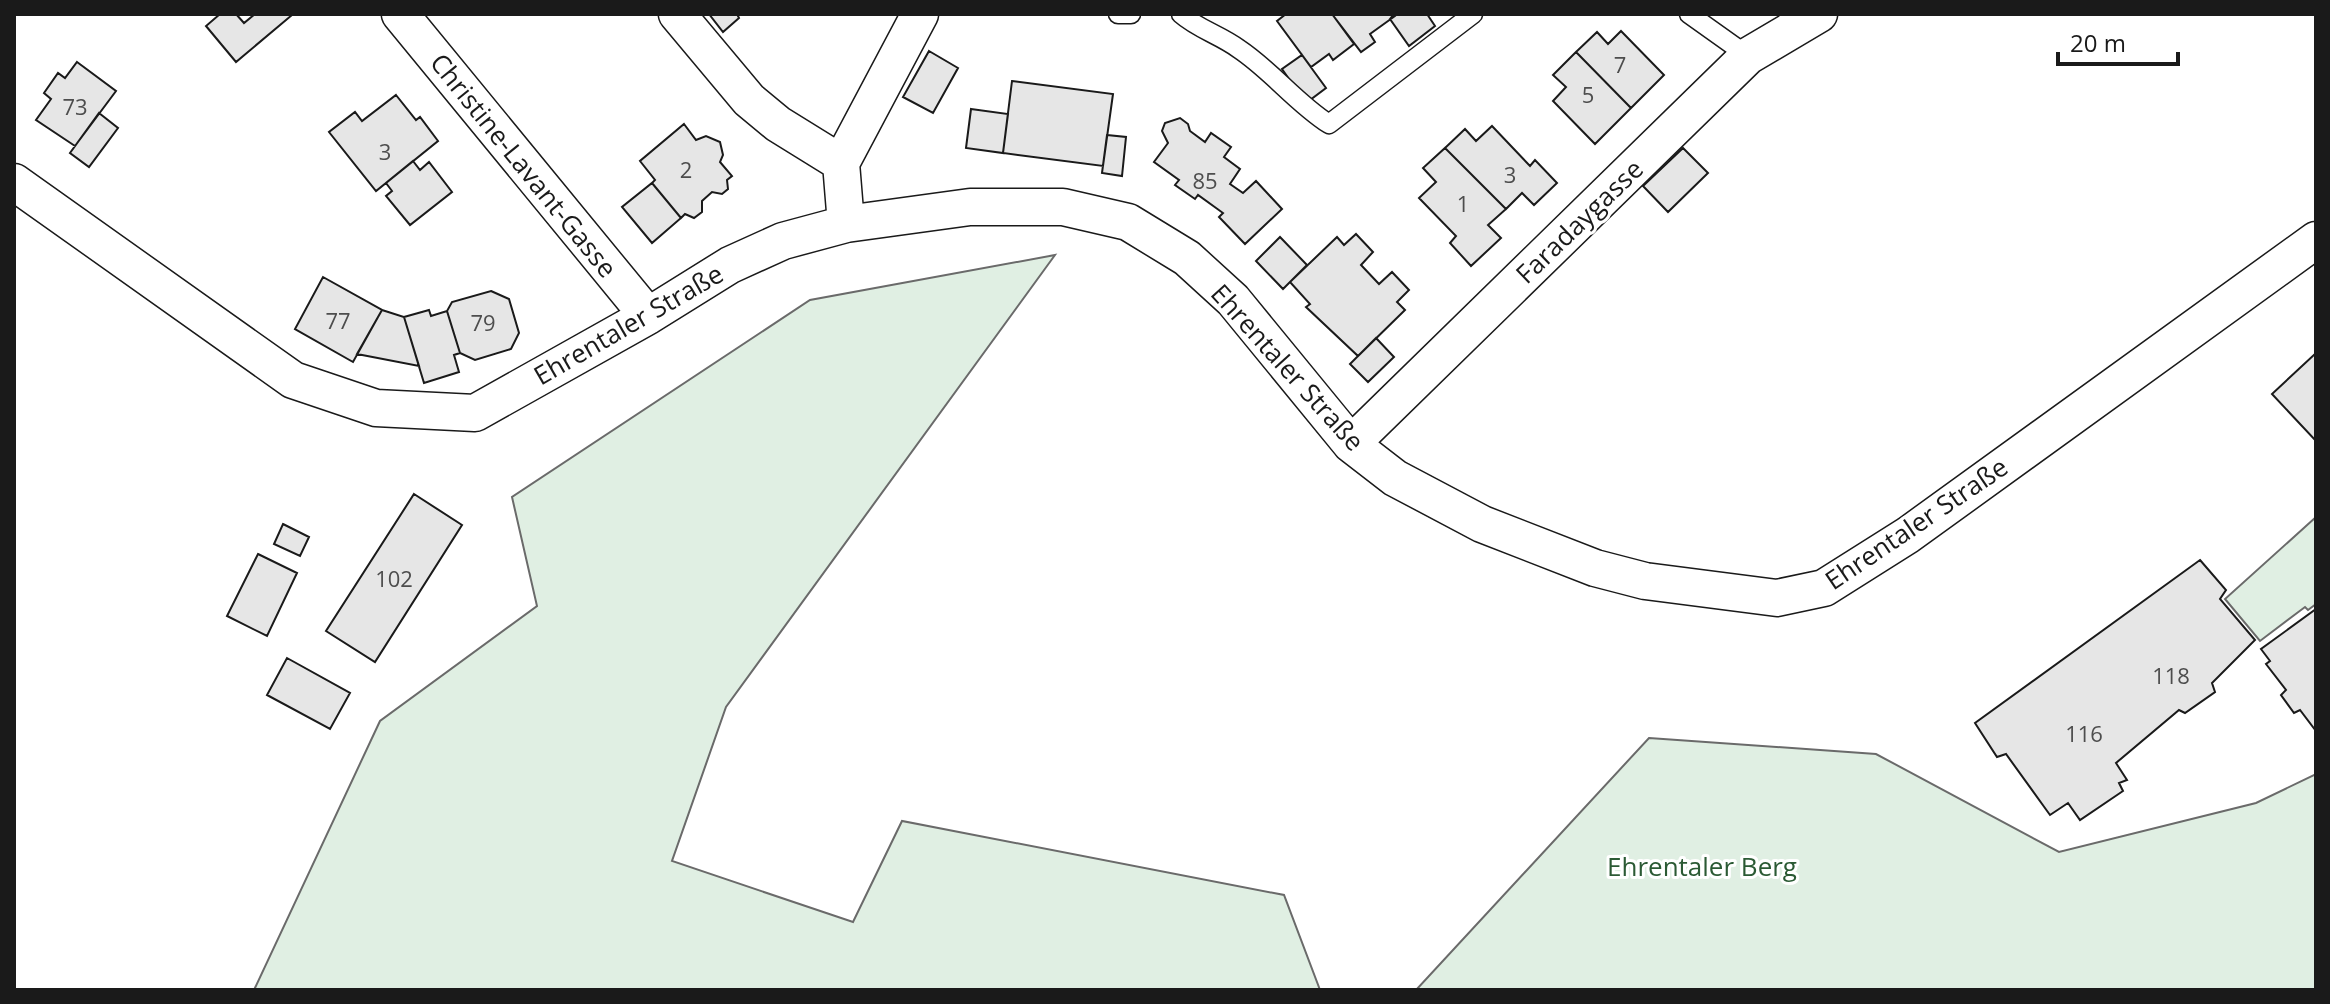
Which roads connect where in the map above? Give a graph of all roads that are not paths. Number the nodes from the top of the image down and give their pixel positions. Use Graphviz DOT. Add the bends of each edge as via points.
graph roads {
  1 [pos="400,14"];
  2 [pos="677,14"];
  3 [pos="920,14"];
  4 [pos="1118,14"];
  5 [pos="1131,14"];
  6 [pos="1181,14"];
  7 [pos="1473,14"];
  8 [pos="1689,14"];
  9 [pos="1819,14"];
  10 [pos="1748,56"];
  11 [pos="841,163"];
  12 [pos="14,182"];
  13 [pos="846,224"];
  14 [pos="2316,240"];
  15 [pos="648,316"];
  16 [pos="1351,444"];
  1 -- 15 [label="street, Christine-Lavant-Gasse"];
  2 -- 11 [label="street" via="749,100"];
  3 -- 11 [label="street"];
  4 -- 5 [label="lane"];
  6 -- 7 [label="lane" via="1237,47 1329,124"];
  8 -- 10 [label="lane"];
  9 -- 10 [label="street, Faradaygasse"];
  10 -- 16 [label="street, Faradaygasse"];
  11 -- 13 [label="street"];
  12 -- 15 [label="street, Ehrentaler Straße" via="293,380 376,408 475,413"];
  13 -- 15 [label="street, Ehrentaler Straße" via="783,241 730,265"];
  13 -- 16 [label="street, Ehrentaler Straße" via="970,207 1063,207 1128,222 1187,258 1233,300"];
  14 -- 16 [label="street, Ehrentaler Straße" via="1908,535 1824,588 1777,598 1645,581 1595,568 1482,524 1395,478"];
}
